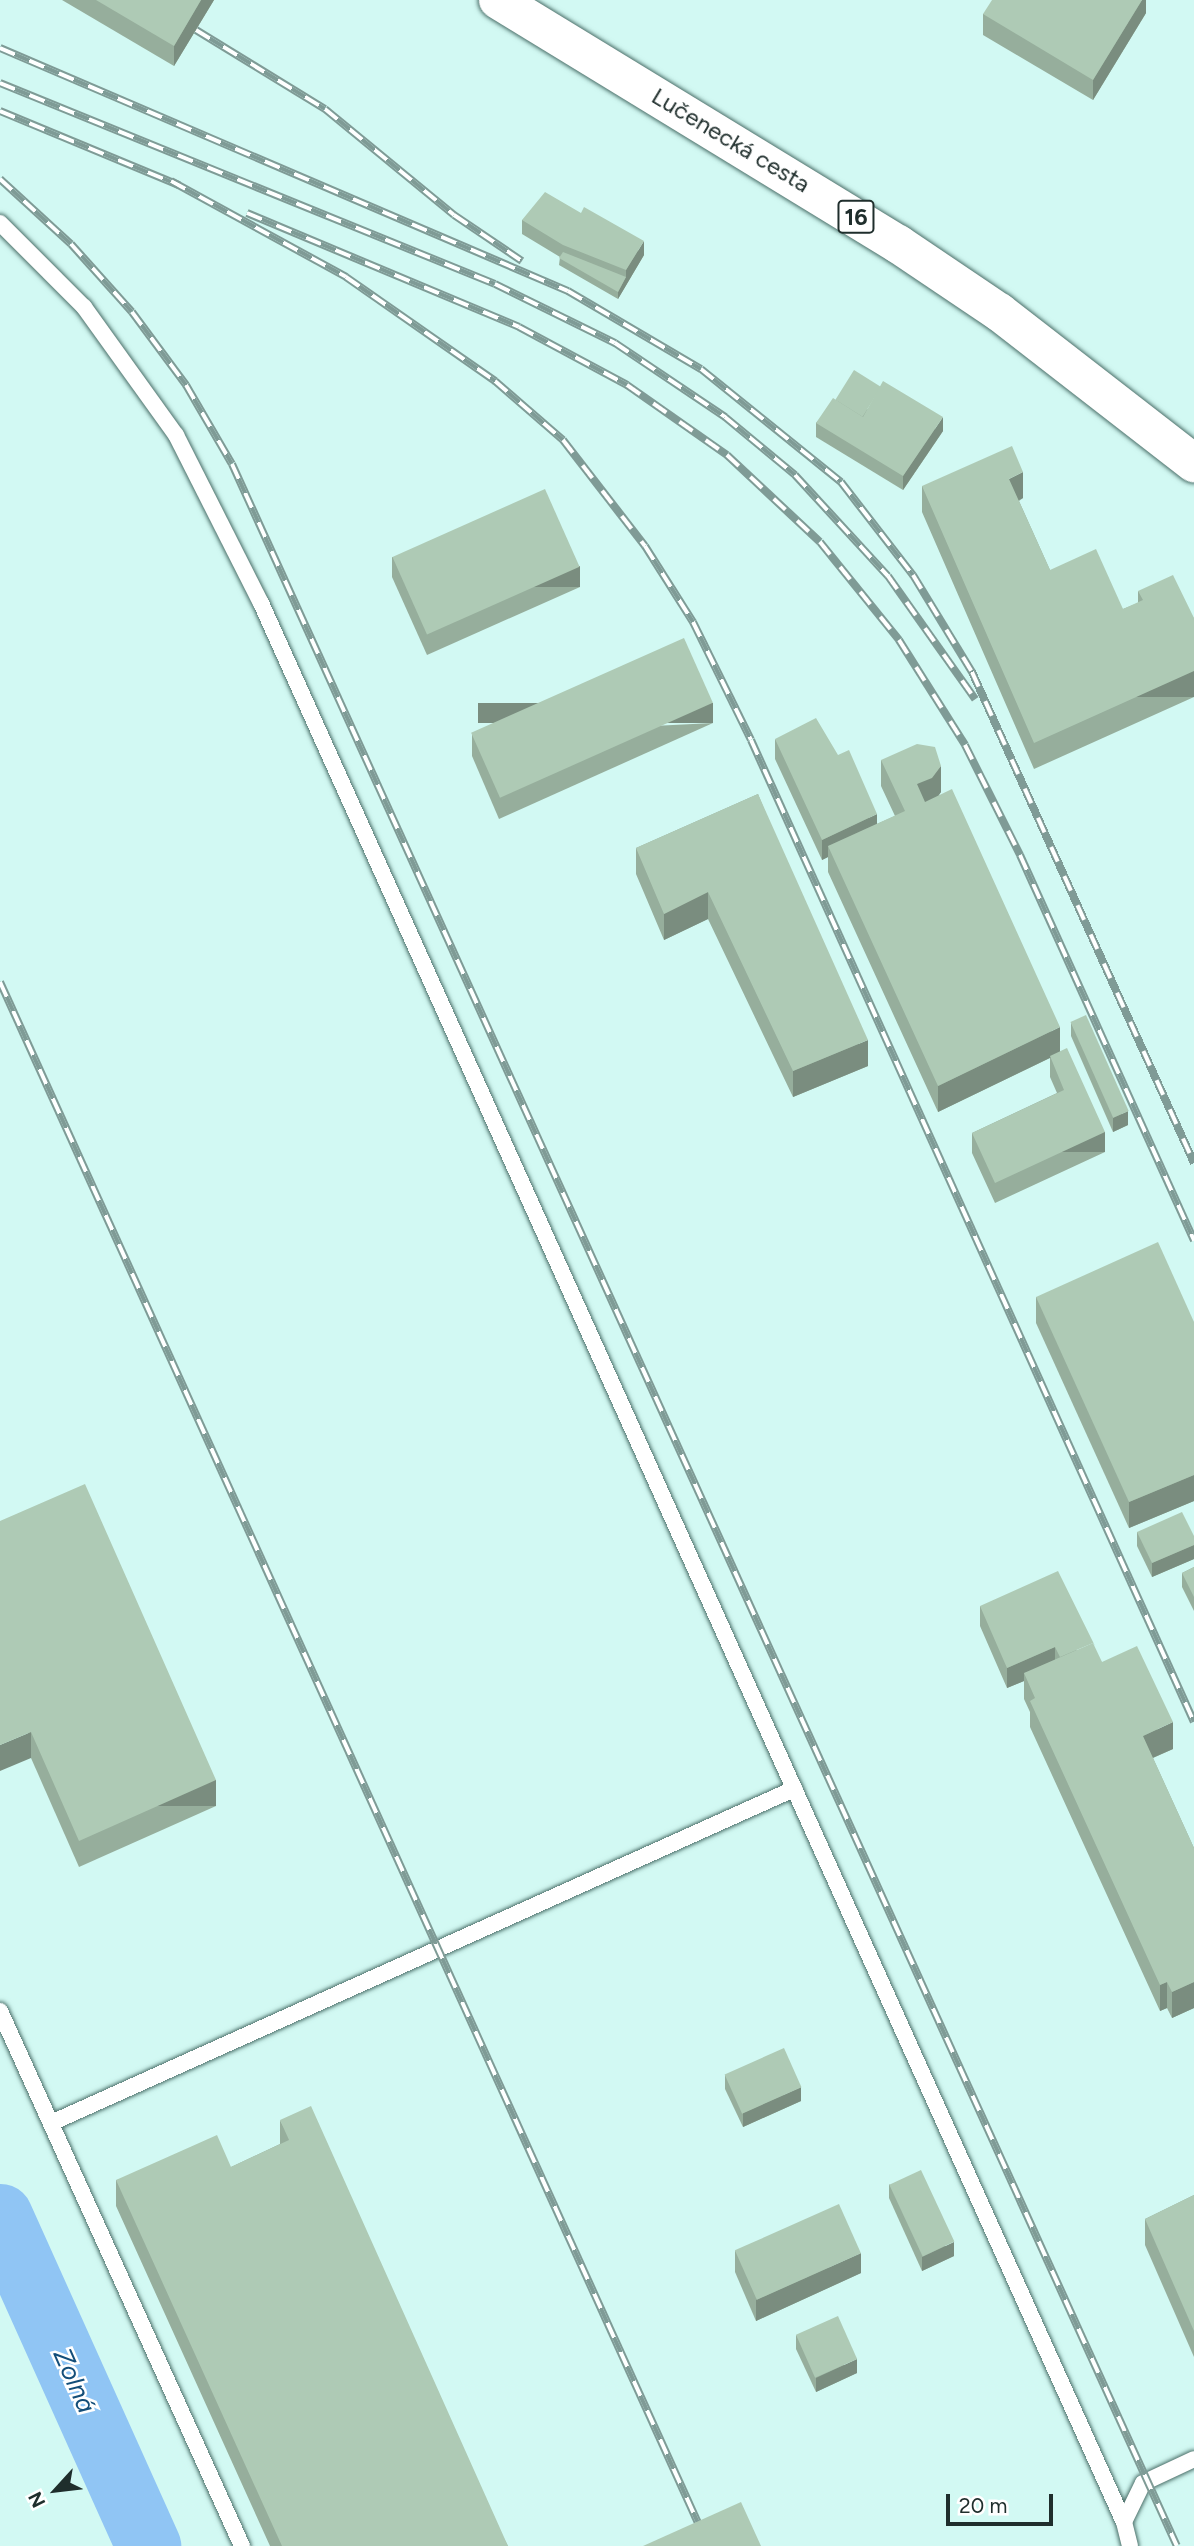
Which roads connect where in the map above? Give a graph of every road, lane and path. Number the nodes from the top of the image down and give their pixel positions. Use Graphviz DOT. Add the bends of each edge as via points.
graph roads {
  1 [pos="498,0"];
  2 [pos="0,223"];
  3 [pos="1194,463"];
  4 [pos="794,1789"];
  5 [pos="0,2011"];
  6 [pos="51,2123"];
  7 [pos="1194,2459"];
  8 [pos="1124,2522"];
  9 [pos="242,2546"];
  10 [pos="1130,2546"];
  1 -- 3 [label="main road, Lučenecká cesta / 16" via="898,244 1009,320"];
  2 -- 4 [label="lane" via="84,307 176,435 261,603"];
  4 -- 6 [label="lane"];
  4 -- 8 [label="lane"];
  5 -- 6 [label="lane"];
  6 -- 9 [label="lane"];
  7 -- 8 [label="lane" via="1143,2483"];
  8 -- 10 [label="lane"];
}
